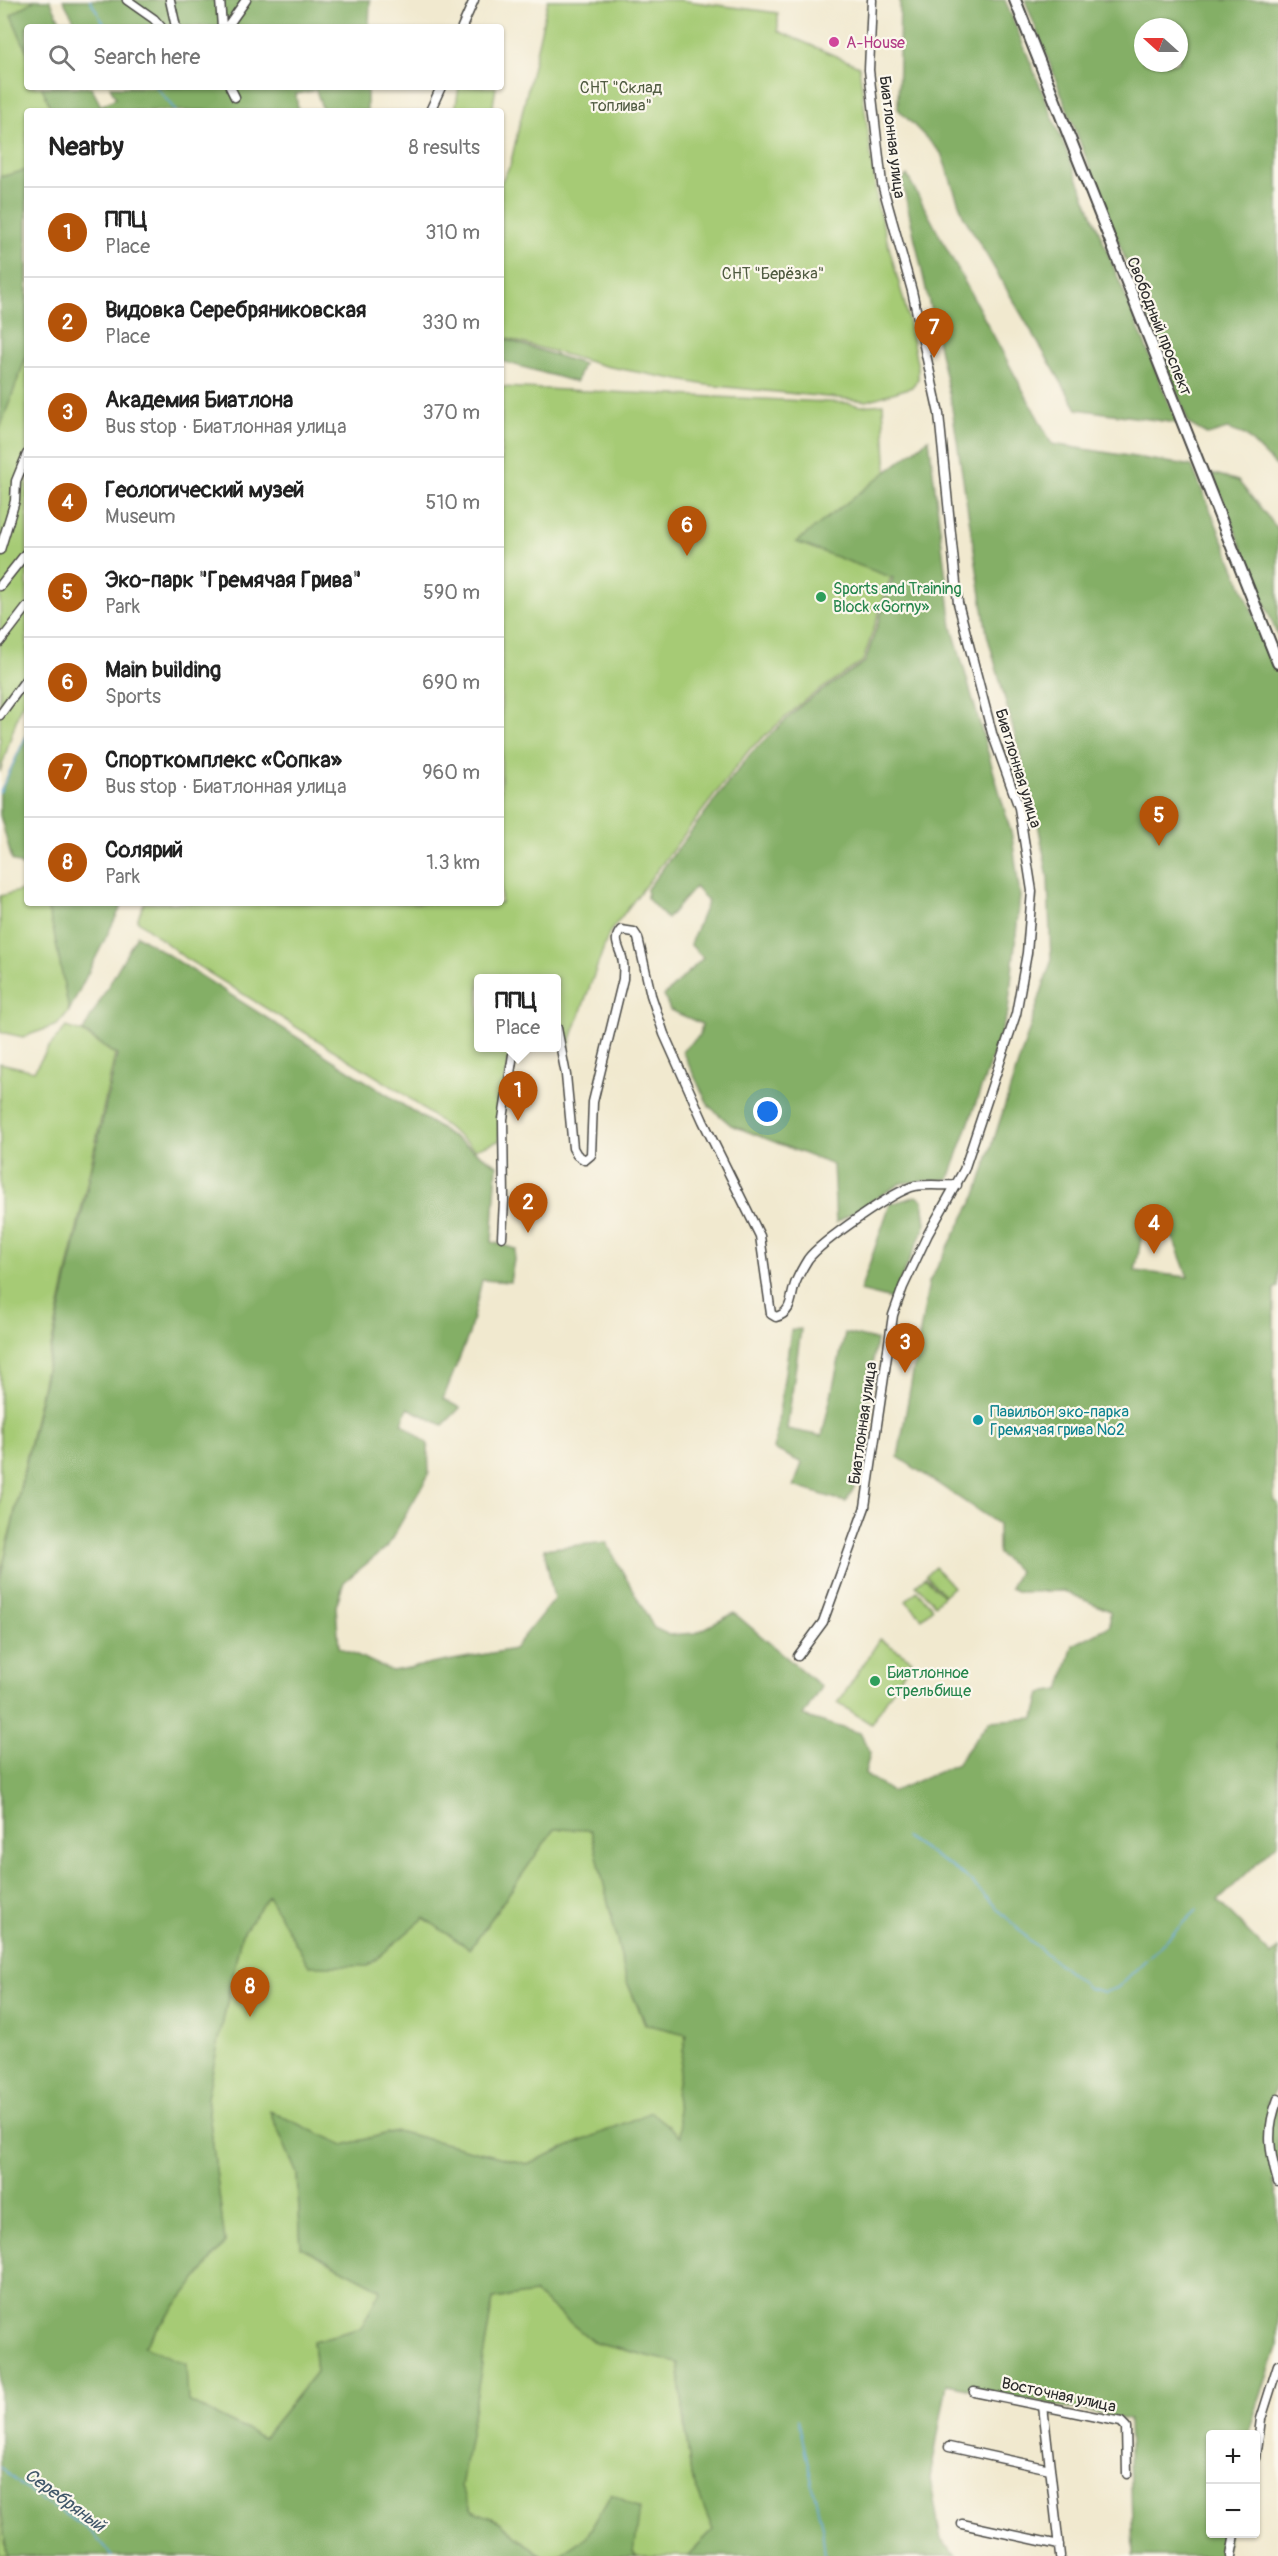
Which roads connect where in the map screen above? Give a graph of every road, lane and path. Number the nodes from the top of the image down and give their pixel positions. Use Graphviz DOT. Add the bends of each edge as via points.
graph roads {
  1 [pos="127,0"];
  2 [pos="170,0"];
  3 [pos="220,0"];
  4 [pos="246,0"];
  5 [pos="474,0"];
  6 [pos="872,0"];
  7 [pos="1015,0"];
  8 [pos="158,24"];
  9 [pos="175,24"];
  10 [pos="222,24"];
  11 [pos="229,24"];
  12 [pos="463,24"];
  13 [pos="232,90"];
  14 [pos="440,90"];
  15 [pos="235,97"];
  16 [pos="431,108"];
  17 [pos="24,461"];
  18 [pos="0,550"];
  19 [pos="24,556"];
  20 [pos="0,586"];
  21 [pos="24,611"];
  22 [pos="0,642"];
  23 [pos="1278,663"];
  24 [pos="24,682"];
  25 [pos="0,715"];
  26 [pos="561,1050"];
  27 [pos="513,1052"];
  28 [pos="957,1185"];
  29 [pos="502,1236"];
  30 [pos="798,1656"];
  31 [pos="1278,2099"];
  32 [pos="1278,2182"];
  33 [pos="1278,2365"];
  34 [pos="974,2392"];
  35 [pos="1043,2406"];
  36 [pos="1259,2430"];
  37 [pos="949,2448"];
  38 [pos="1050,2469"];
  39 [pos="1126,2474"];
  40 [pos="962,2524"];
  41 [pos="1234,2538"];
  42 [pos="1059,2545"];
  43 [pos="1060,2556"];
  44 [pos="1231,2556"];
  1 -- 8 [label="street"];
  2 -- 9 [label="street"];
  3 -- 10 [label="street"];
  4 -- 11 [label="street"];
  5 -- 12 [label="street"];
  6 -- 28 [label="street, Биатлонная улица" via="869,70 882,184 912,291 939,414 958,603 992,733 1019,808 1032,891 1027,953 1016,1014"];
  7 -- 23 [label="main road, Свободный проспект"];
  13 -- 15 [label="street"];
  14 -- 16 [label="street"];
  17 -- 18 [label="street"];
  19 -- 20 [label="street"];
  21 -- 22 [label="street"];
  24 -- 25 [label="street"];
  26 -- 28 [label="street" via="573,1149 585,1160 591,1155 594,1102 622,979 623,962 616,935 621,930 634,932 664,1034 702,1121 760,1236 768,1305 776,1317 790,1308 801,1272 827,1240 897,1193 915,1186"];
  27 -- 29 [label="street" via="503,1119"];
  28 -- 30 [label="street, Биатлонная улица" via="928,1234 893,1315 865,1507 823,1622"];
  31 -- 32 [label="street" via="1270,2120 1271,2158"];
  33 -- 36 [label="street"];
  34 -- 35 [label="street, Восточная улица"];
  35 -- 38 [label="street"];
  35 -- 39 [label="street, Восточная улица" via="1121,2422 1126,2427"];
  37 -- 38 [label="street"];
  38 -- 42 [label="street"];
  40 -- 42 [label="street"];
  41 -- 44 [label="street"];
  42 -- 43 [label="street"];
}
